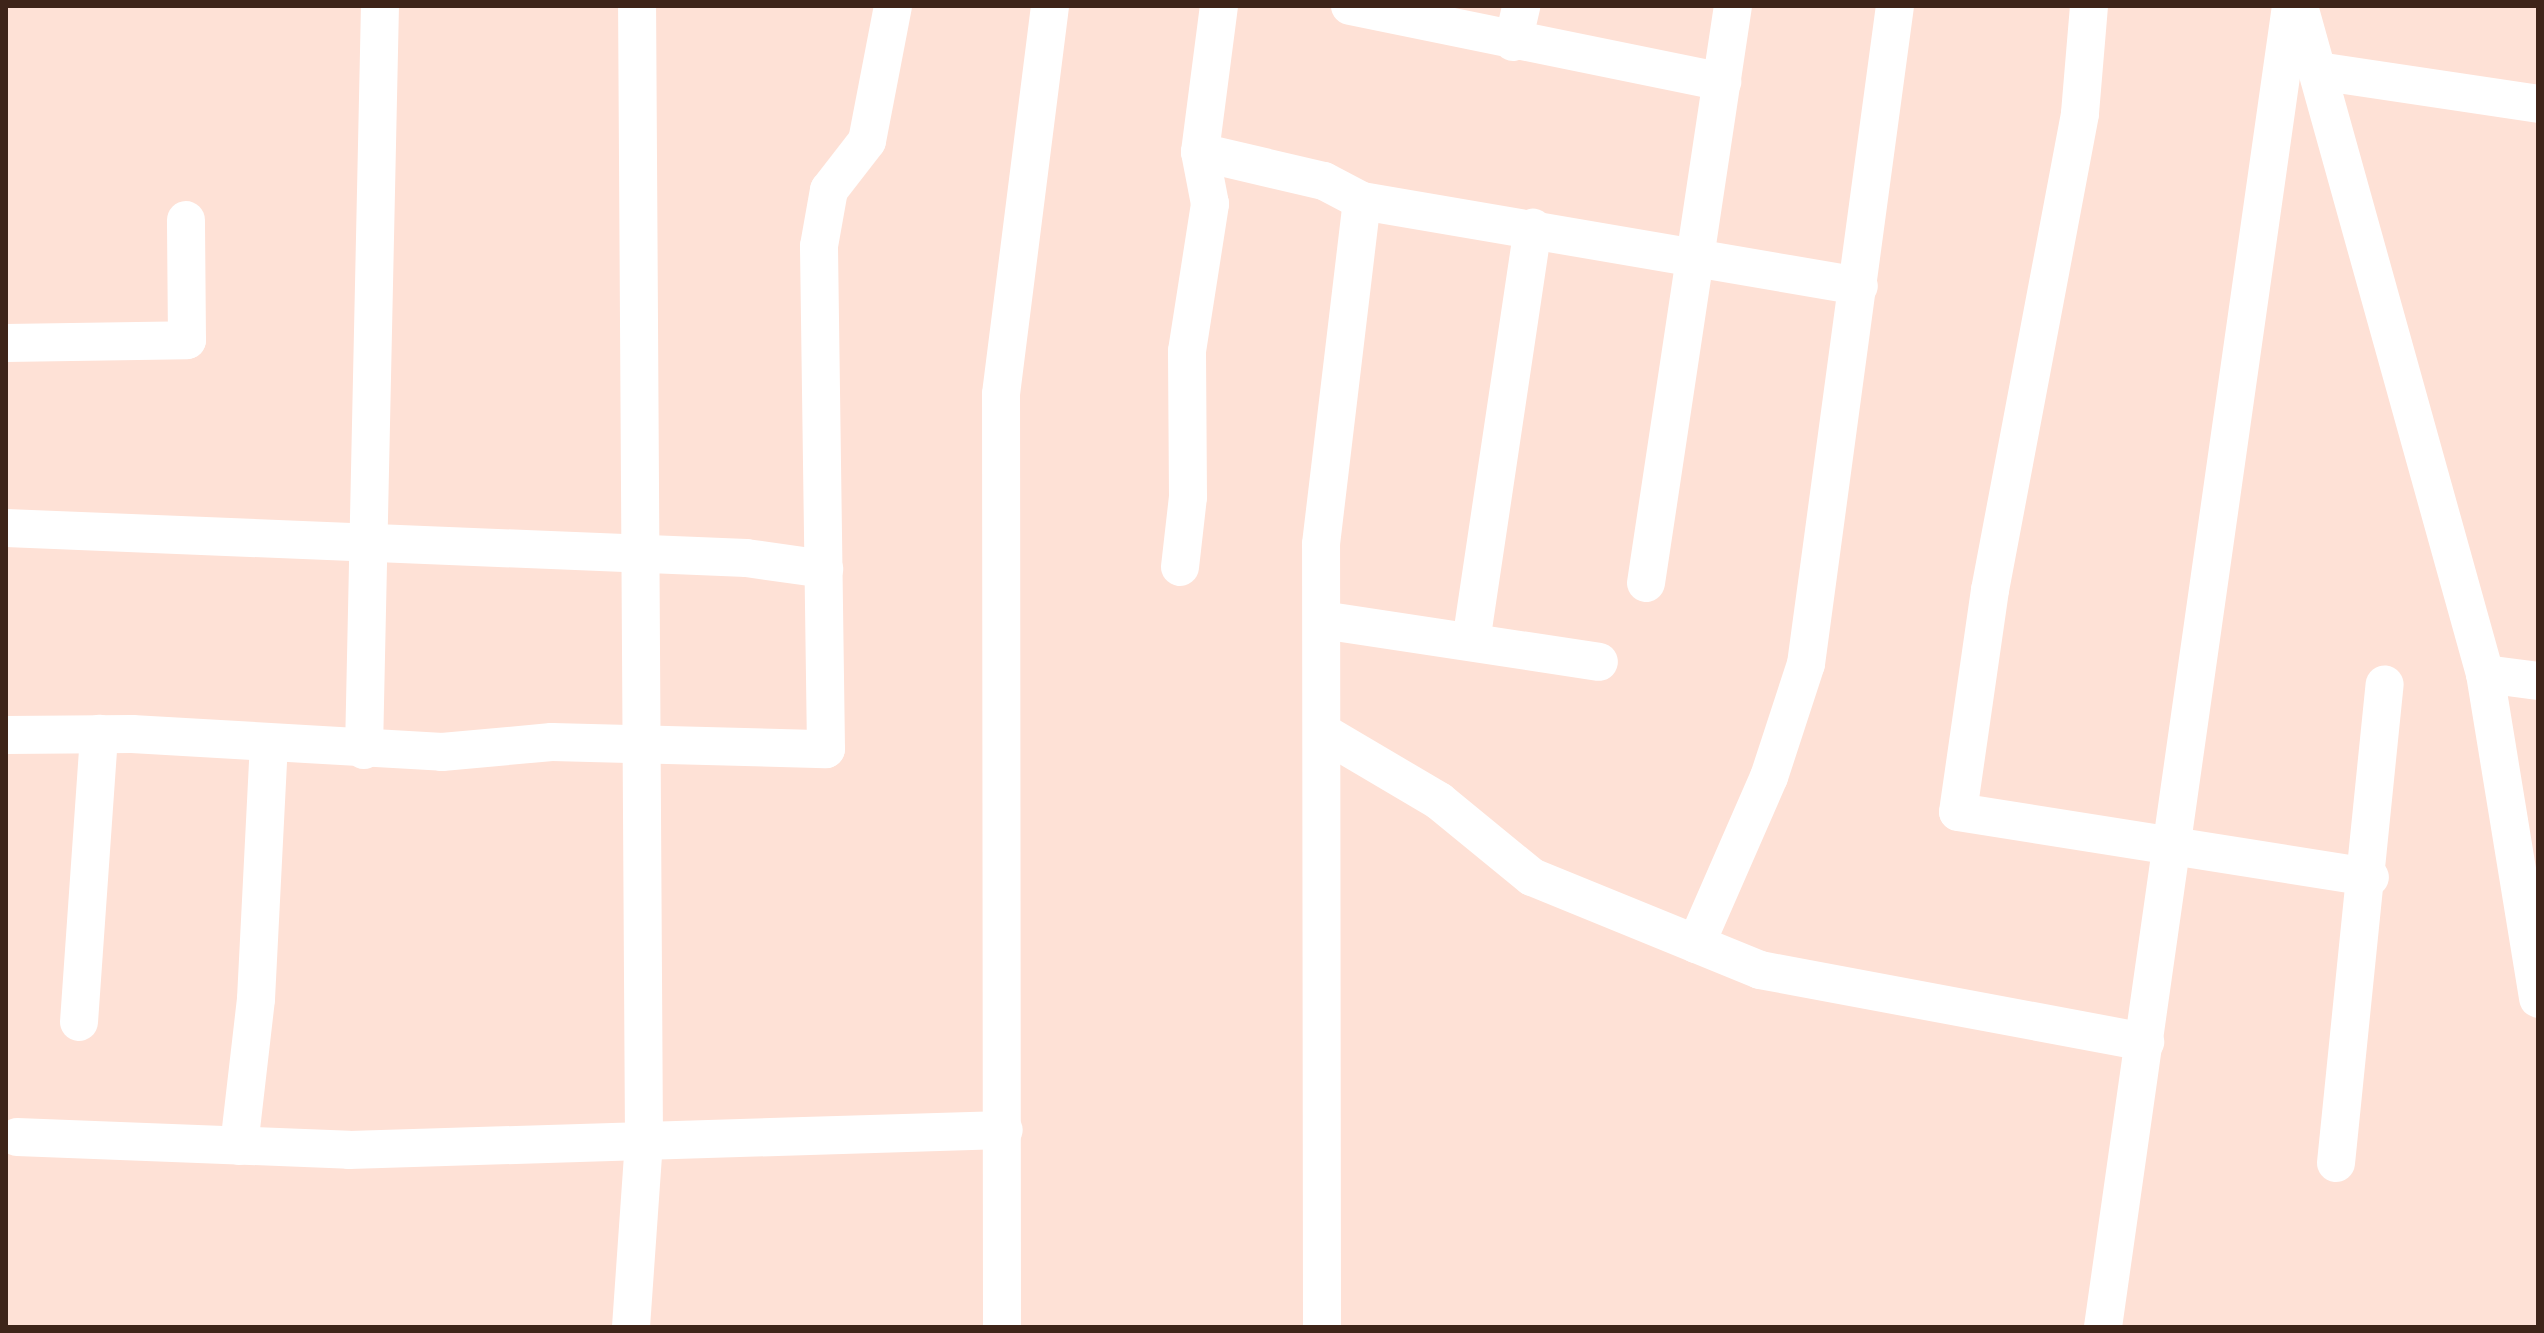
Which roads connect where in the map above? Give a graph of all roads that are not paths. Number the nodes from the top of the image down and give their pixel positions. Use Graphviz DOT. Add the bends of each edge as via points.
graph roads {
  1 [pos="380,6"];
  2 [pos="637,6"];
  3 [pos="893,6"];
  4 [pos="1050,6"];
  5 [pos="1219,6"];
  6 [pos="1350,6"];
  7 [pos="1733,6"];
  8 [pos="1895,6"];
  9 [pos="2089,6"];
  10 [pos="2291,6"];
  11 [pos="2299,6"];
  12 [pos="1517,24"];
  13 [pos="2318,71"];
  14 [pos="1722,82"];
  15 [pos="2538,104"];
  16 [pos="1200,152"];
  17 [pos="1362,201"];
  18 [pos="186,220"];
  19 [pos="1533,228"];
  20 [pos="1698,253"];
  21 [pos="1859,286"];
  22 [pos="6,343"];
  23 [pos="6,528"];
  24 [pos="366,545"];
  25 [pos="639,558"];
  26 [pos="1180,567"];
  27 [pos="824,569"];
  28 [pos="1646,583"];
  29 [pos="1322,620"];
  30 [pos="1471,642"];
  31 [pos="1599,662"];
  32 [pos="2485,674"];
  33 [pos="2538,681"];
  34 [pos="2385,684"];
  35 [pos="1324,733"];
  36 [pos="99,734"];
  37 [pos="6,735"];
  38 [pos="269,743"];
  39 [pos="640,747"];
  40 [pos="364,750"];
  41 [pos="2173,844"];
  42 [pos="2370,877"];
  43 [pos="1696,944"];
  44 [pos="2538,999"];
  45 [pos="79,1022"];
  46 [pos="2145,1042"];
  47 [pos="1004,1130"];
  48 [pos="17,1137"];
  49 [pos="644,1141"];
  50 [pos="239,1146"];
  51 [pos="2336,1163"];
  52 [pos="631,1327"];
  53 [pos="1002,1327"];
  54 [pos="1322,1327"];
  55 [pos="2103,1327"];
  1 -- 24 [label="street"];
  2 -- 25 [label="street"];
  3 -- 27 [label="street" via="867,141 829,190 819,246"];
  4 -- 47 [label="street" via="1001,394"];
  5 -- 16 [label="street"];
  6 -- 12 [label="street"];
  7 -- 14 [label="street"];
  8 -- 21 [label="street"];
  9 -- 41 [label="street" via="2080,114 1990,590 1958,812"];
  10 -- 41 [label="street"];
  11 -- 13 [label="street"];
  12 -- 14 [label="street"];
  13 -- 15 [label="street"];
  13 -- 32 [label="street"];
  14 -- 20 [label="street"];
  16 -- 17 [label="street" via="1324,181"];
  16 -- 26 [label="street" via="1210,204 1187,351 1188,497"];
  17 -- 19 [label="street"];
  17 -- 29 [label="street" via="1321,544"];
  18 -- 22 [label="street" via="187,340"];
  19 -- 20 [label="street"];
  19 -- 30 [label="street"];
  20 -- 21 [label="street"];
  20 -- 28 [label="street"];
  21 -- 43 [label="street" via="1806,664 1769,777"];
  23 -- 24 [label="street"];
  24 -- 25 [label="street"];
  24 -- 40 [label="street"];
  25 -- 27 [label="street" via="746,558"];
  25 -- 39 [label="street"];
  27 -- 39 [label="street" via="826,749"];
  29 -- 30 [label="street"];
  29 -- 35 [label="street"];
  30 -- 31 [label="street"];
  32 -- 33 [label="street"];
  32 -- 44 [label="street"];
  34 -- 42 [label="street" via="2367,812"];
  35 -- 43 [label="street" via="1439,801 1532,877"];
  35 -- 54 [label="street"];
  36 -- 37 [label="street"];
  36 -- 38 [label="street"];
  36 -- 45 [label="street"];
  38 -- 40 [label="street"];
  38 -- 50 [label="street" via="256,999"];
  39 -- 40 [label="street"];
  39 -- 49 [label="street"];
  41 -- 42 [label="street"];
  41 -- 46 [label="street"];
  42 -- 51 [label="street"];
  43 -- 46 [label="street" via="1760,970"];
  46 -- 55 [label="street"];
  47 -- 49 [label="street"];
  47 -- 53 [label="street"];
  48 -- 50 [label="street"];
  49 -- 50 [label="street"];
  49 -- 52 [label="street"];
}
